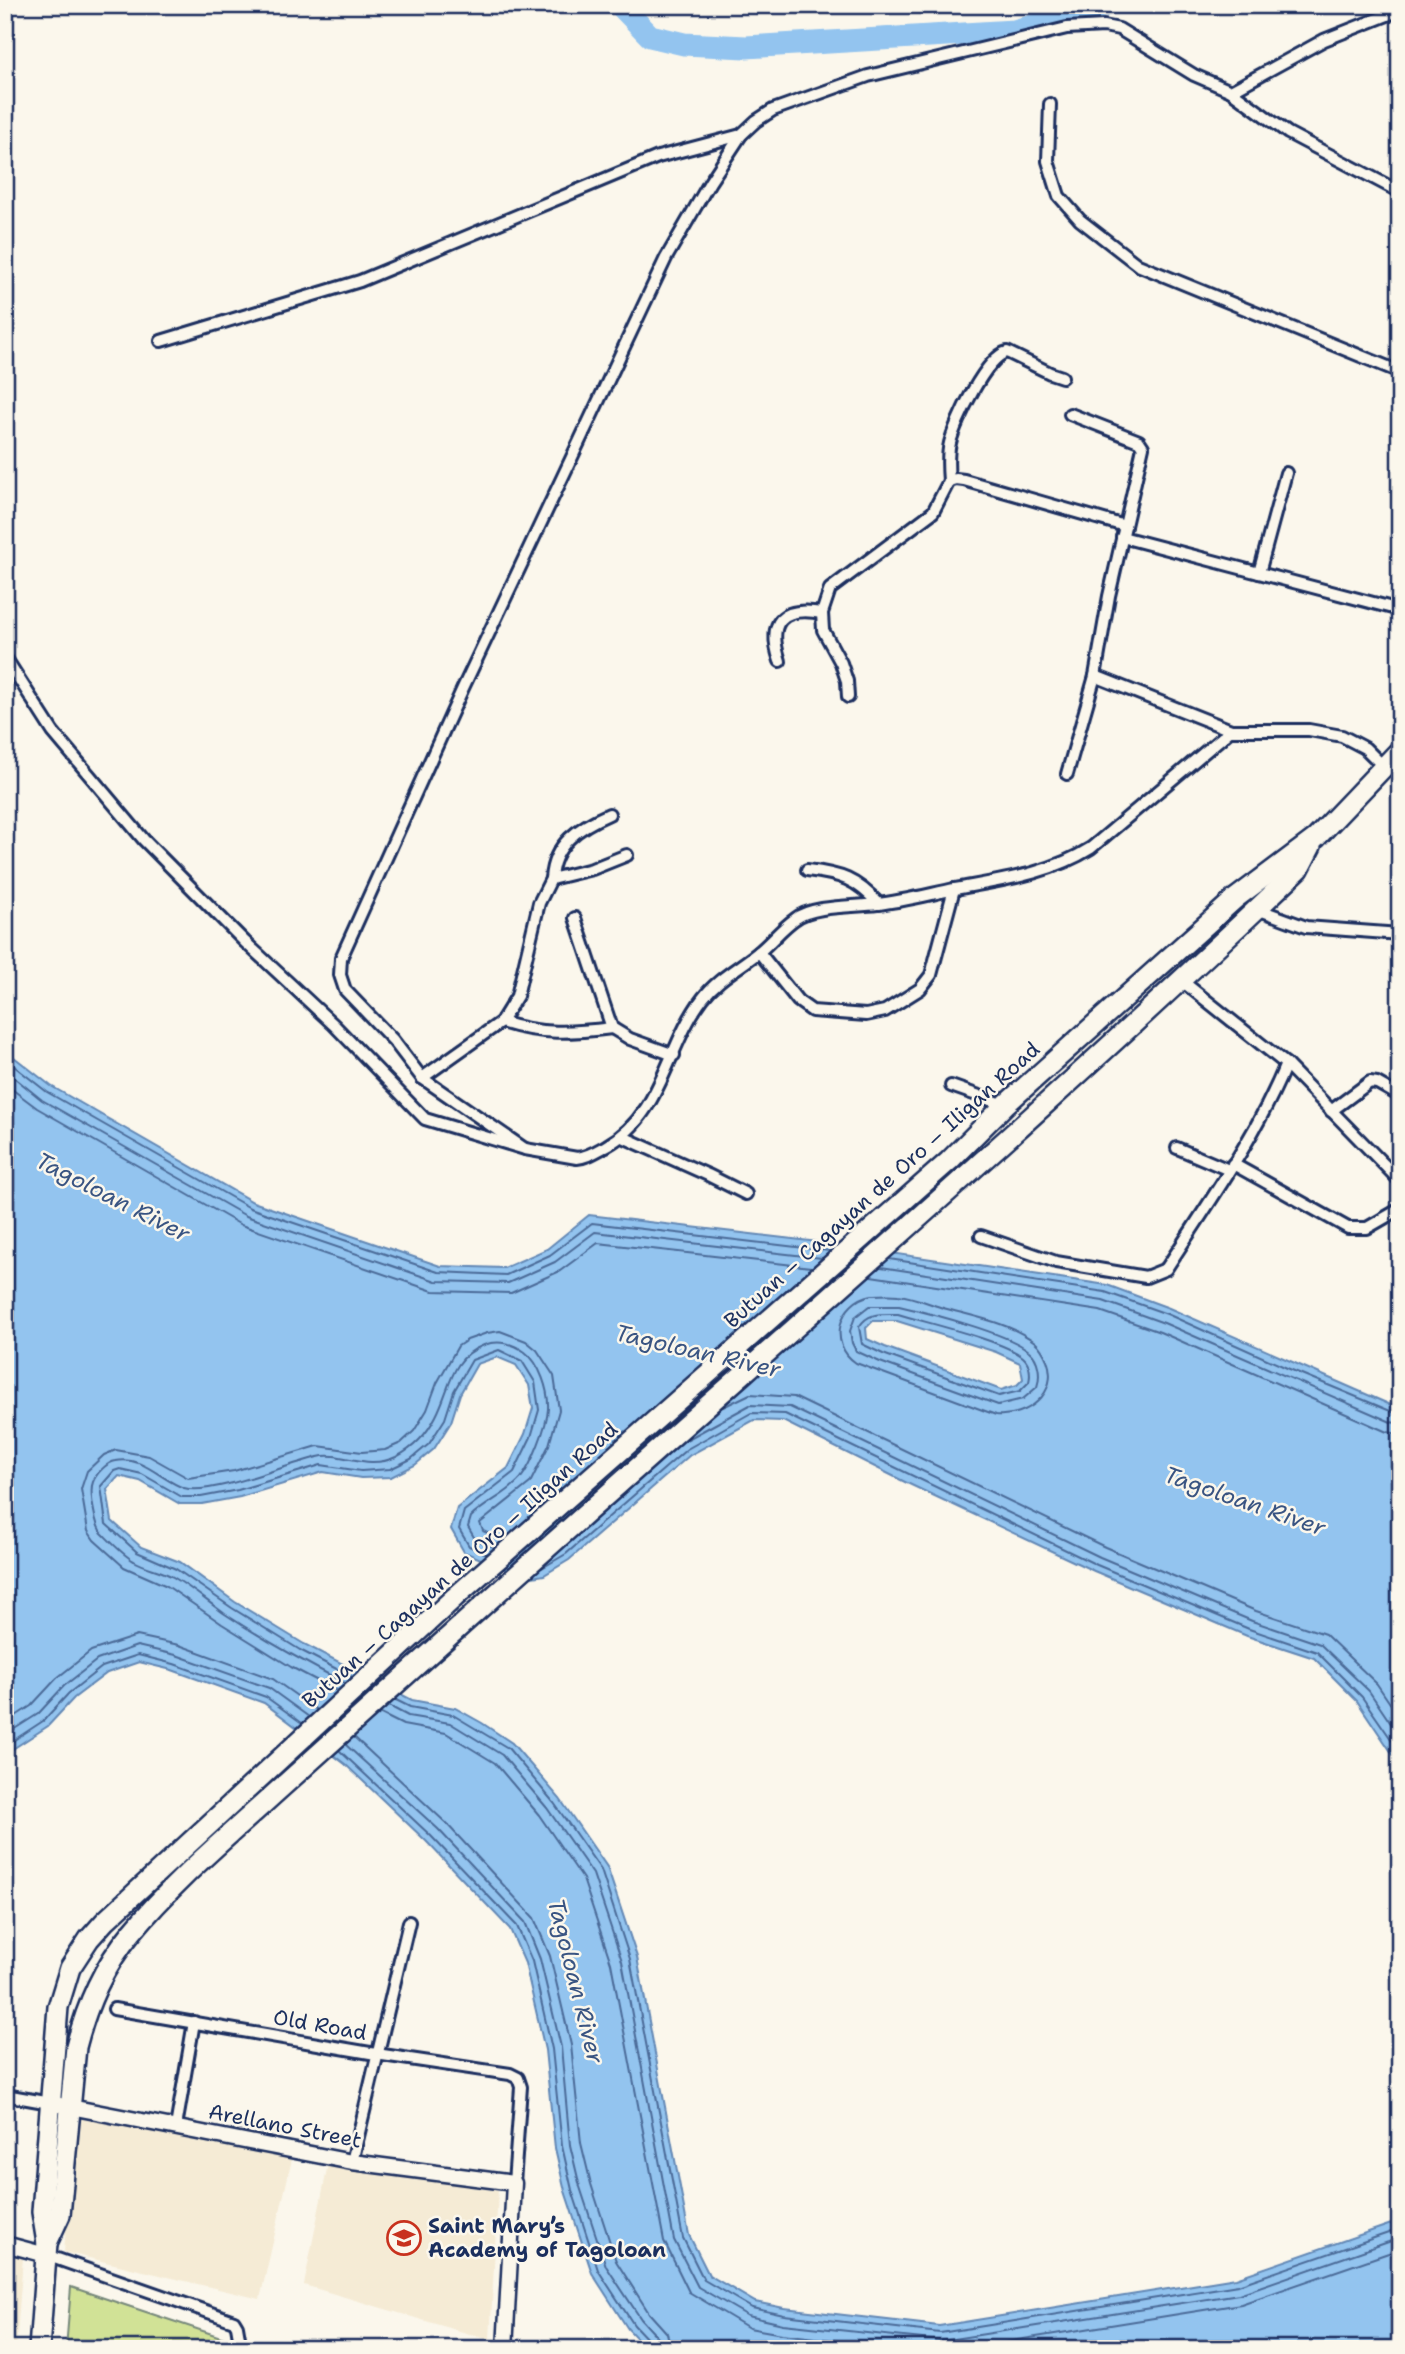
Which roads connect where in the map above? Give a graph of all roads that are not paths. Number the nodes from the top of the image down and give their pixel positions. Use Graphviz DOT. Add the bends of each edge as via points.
graph roads {
  1 [pos="1400,10"];
  2 [pos="1231,90"];
  3 [pos="1049,104"];
  4 [pos="741,135"];
  5 [pos="1400,192"];
  6 [pos="161,341"];
  7 [pos="1400,372"];
  8 [pos="1062,377"];
  9 [pos="1070,414"];
  10 [pos="1286,473"];
  11 [pos="949,481"];
  12 [pos="1124,531"];
  13 [pos="1259,573"];
  14 [pos="1400,610"];
  15 [pos="822,613"];
  16 [pos="5,657"];
  17 [pos="779,661"];
  18 [pos="1095,676"];
  19 [pos="848,697"];
  20 [pos="1231,730"];
  21 [pos="1400,750"];
  22 [pos="1384,767"];
  23 [pos="1067,774"];
  24 [pos="609,814"];
  25 [pos="1316,838"];
  26 [pos="627,855"];
  27 [pos="807,870"];
  28 [pos="551,880"];
  29 [pos="954,889"];
  30 [pos="879,904"];
  31 [pos="1257,909"];
  32 [pos="575,918"];
  33 [pos="1400,934"];
  34 [pos="759,952"];
  35 [pos="1182,981"];
  36 [pos="501,1022"];
  37 [pos="612,1028"];
  38 [pos="674,1055"];
  39 [pos="1286,1064"];
  40 [pos="422,1078"];
  41 [pos="951,1086"];
  42 [pos="1400,1096"];
  43 [pos="1004,1105"];
  44 [pos="1331,1111"];
  45 [pos="623,1137"];
  46 [pos="1177,1148"];
  47 [pos="525,1149"];
  48 [pos="1231,1167"];
  49 [pos="1400,1181"];
  50 [pos="746,1194"];
  51 [pos="1400,1209"];
  52 [pos="981,1236"];
  53 [pos="409,1922"];
  54 [pos="114,2009"];
  55 [pos="194,2022"];
  56 [pos="376,2054"];
  57 [pos="5,2095"];
  58 [pos="50,2103"];
  59 [pos="70,2106"];
  60 [pos="176,2127"];
  61 [pos="352,2162"];
  62 [pos="514,2183"];
  63 [pos="5,2244"];
  64 [pos="46,2249"];
  65 [pos="39,2349"];
  66 [pos="241,2349"];
  67 [pos="505,2349"];
  1 -- 2 [label="street" via="1324,40"];
  2 -- 4 [label="street" via="1194,75 1119,29 1067,27 868,76 773,110"];
  2 -- 5 [label="street" via="1288,133"];
  3 -- 7 [label="street" via="1048,161 1059,195 1080,220 1138,265"];
  4 -- 6 [label="street" via="658,158 360,281"];
  4 -- 40 [label="street" via="666,258 341,958 345,990"];
  8 -- 11 [label="street" via="1007,352 995,358 957,422 949,446"];
  9 -- 12 [label="street" via="1142,444"];
  10 -- 13 [label="street"];
  11 -- 12 [label="street" via="964,480"];
  11 -- 15 [label="street" via="927,518 830,589"];
  12 -- 13 [label="street"];
  12 -- 18 [label="street"];
  13 -- 14 [label="street"];
  15 -- 17 [label="street" via="793,611 783,616 776,626 774,645"];
  15 -- 19 [label="street" via="823,630 841,663"];
  16 -- 47 [label="street" via="53,732 144,839 425,1119"];
  18 -- 20 [label="street"];
  18 -- 23 [label="street"];
  20 -- 22 [label="street" via="1309,730 1342,736 1365,748"];
  20 -- 29 [label="street" via="1078,857 1044,871"];
  21 -- 22 [label="highway, Butuan – Cagayan de Oro – Iligan Road"];
  22 -- 25 [label="highway, Butuan – Cagayan de Oro – Iligan Road"];
  24 -- 28 [label="street" via="584,824 561,845"];
  25 -- 31 [label="highway, Butuan – Cagayan de Oro – Iligan Road" via="1299,869"];
  25 -- 43 [label="highway, Butuan – Cagayan de Oro – Iligan Road" via="1236,898"];
  26 -- 28 [label="street"];
  27 -- 30 [label="street" via="849,878"];
  28 -- 36 [label="street" via="539,903 517,996"];
  29 -- 30 [label="street"];
  29 -- 34 [label="street" via="931,975 920,989 885,1011 866,1015 811,1011"];
  30 -- 34 [label="street" via="809,912 797,917"];
  31 -- 33 [label="street" via="1306,927"];
  31 -- 35 [label="highway, Butuan – Cagayan de Oro – Iligan Road"];
  32 -- 37 [label="street"];
  34 -- 38 [label="street" via="704,996"];
  35 -- 39 [label="street"];
  35 -- 59 [label="highway, Butuan – Cagayan de Oro – Iligan Road" via="192,1869 136,1927 97,1984 76,2047"];
  36 -- 37 [label="street" via="554,1034"];
  36 -- 40 [label="street"];
  37 -- 38 [label="street"];
  38 -- 45 [label="street" via="660,1086"];
  39 -- 44 [label="street"];
  39 -- 48 [label="street" via="1270,1103"];
  40 -- 47 [label="street"];
  41 -- 43 [label="street"];
  42 -- 44 [label="street" via="1370,1082"];
  43 -- 58 [label="highway, Butuan – Cagayan de Oro – Iligan Road" via="949,1161 455,1597 105,1921 70,1968 58,2007"];
  44 -- 49 [label="street"];
  45 -- 47 [label="street" via="586,1157"];
  45 -- 50 [label="street"];
  46 -- 48 [label="street"];
  48 -- 51 [label="street" via="1348,1228 1367,1228"];
  48 -- 52 [label="street" via="1166,1269 1146,1277 1056,1262"];
  53 -- 56 [label="street"];
  54 -- 55 [label="street, Old Road"];
  55 -- 56 [label="street, Old Road"];
  55 -- 60 [label="street"];
  56 -- 61 [label="street"];
  56 -- 62 [label="street, Old Road" via="518,2078"];
  57 -- 58 [label="street"];
  58 -- 59 [label="street, Arellano Street"];
  58 -- 64 [label="highway, Butuan – Cagayan de Oro – Iligan Road" via="42,2212"];
  59 -- 60 [label="street, Arellano Street"];
  59 -- 64 [label="highway, Butuan – Cagayan de Oro – Iligan Road" via="60,2215"];
  60 -- 61 [label="street, Arellano Street"];
  61 -- 62 [label="street, Arellano Street"];
  62 -- 67 [label="street"];
  63 -- 64 [label="street"];
  64 -- 65 [label="highway"];
  64 -- 66 [label="street" via="234,2322"];
}
